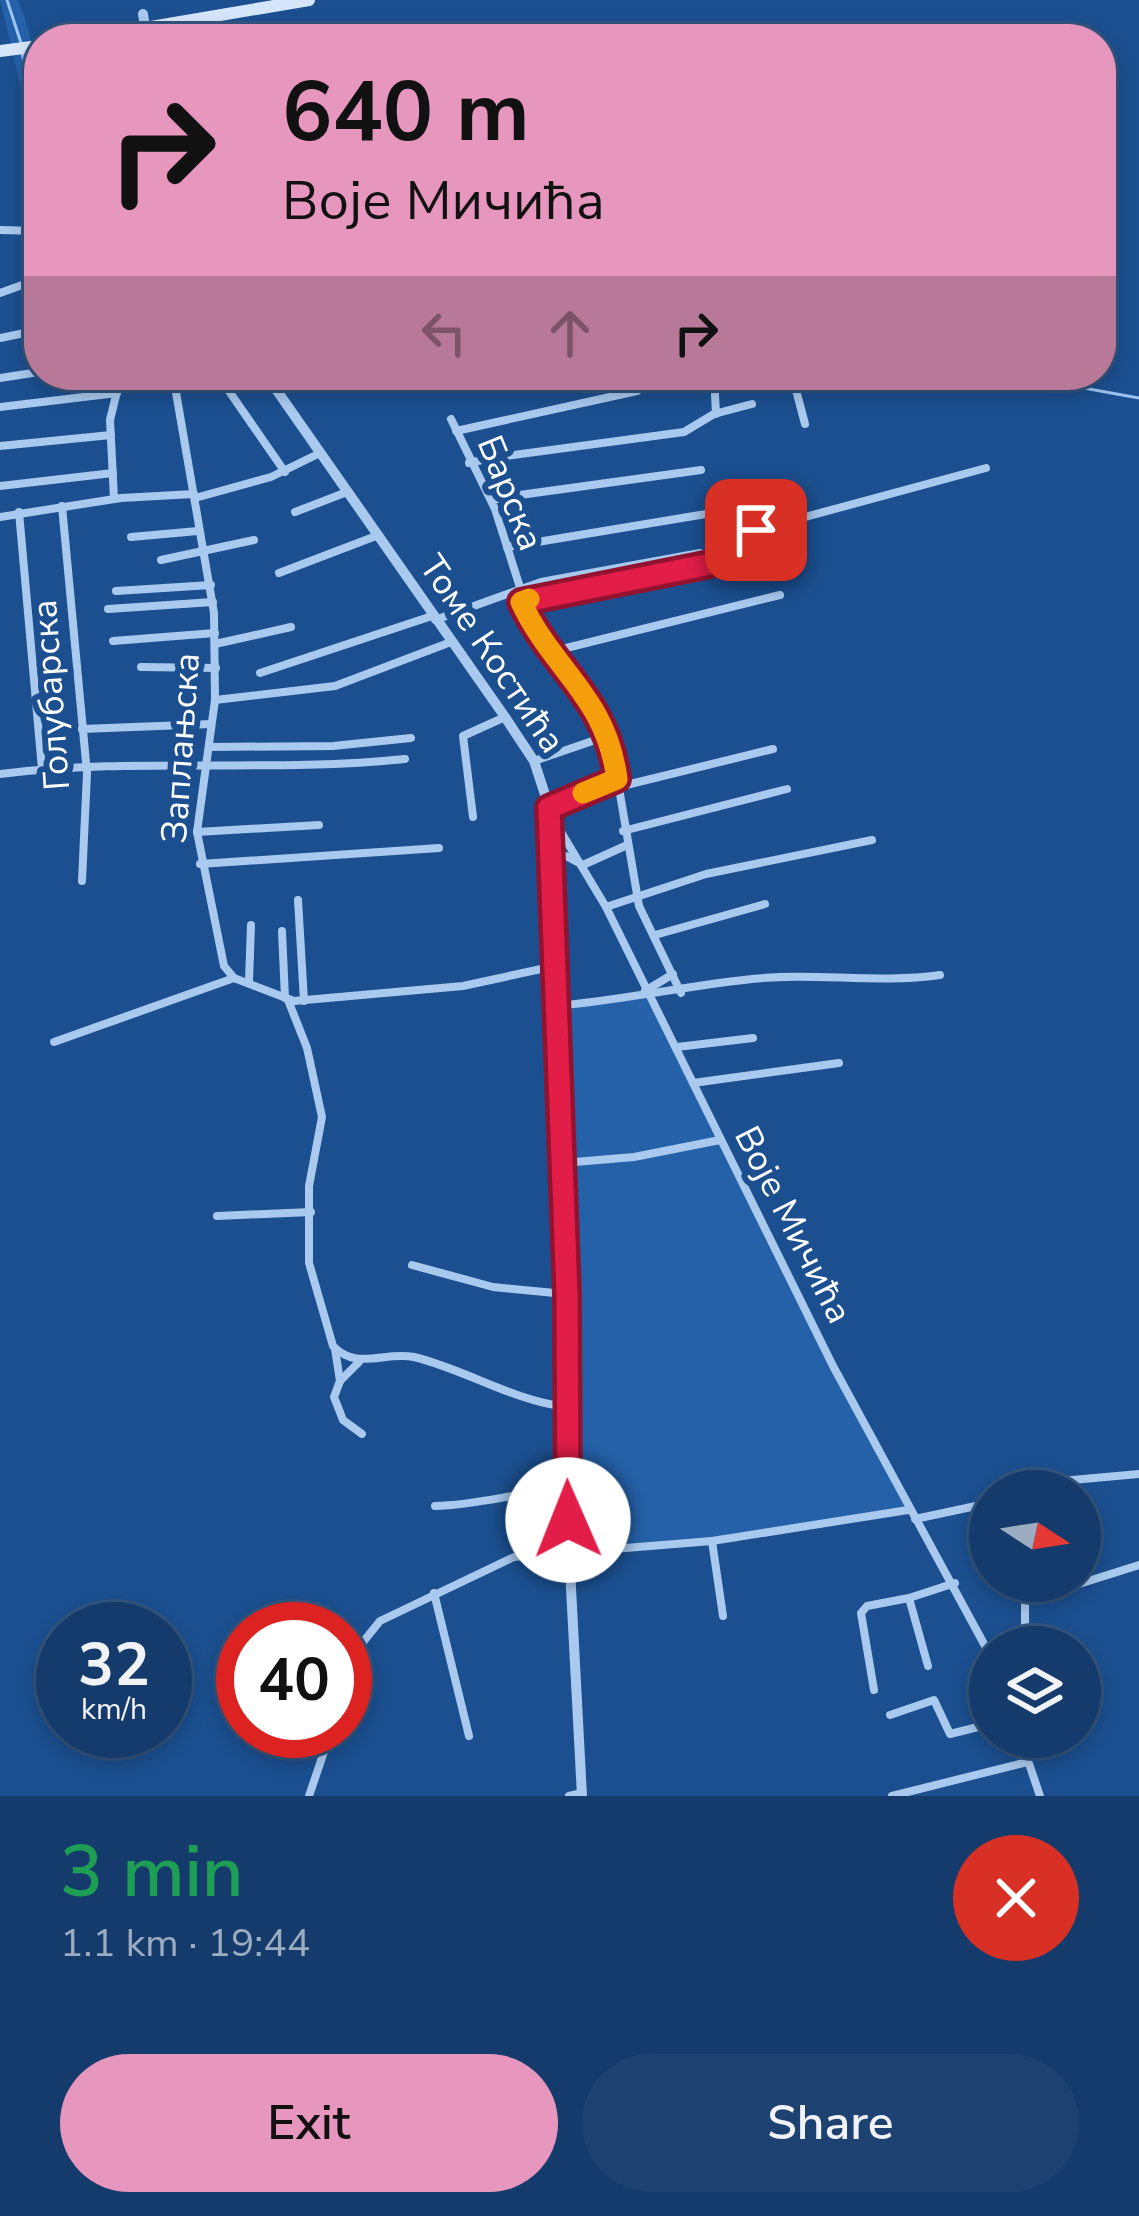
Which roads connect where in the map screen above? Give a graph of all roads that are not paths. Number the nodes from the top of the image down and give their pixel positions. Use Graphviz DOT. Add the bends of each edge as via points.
graph roads {
  1 [pos="309,0"];
  2 [pos="168,24"];
  3 [pos="118,390"];
  4 [pos="176,390"];
  5 [pos="228,390"];
  6 [pos="277,390"];
  7 [pos="715,390"];
  8 [pos="797,390"];
  9 [pos="637,391"];
  10 [pos="118,393"];
  11 [pos="752,404"];
  12 [pos="0,407"];
  13 [pos="716,414"];
  14 [pos="451,419"];
  15 [pos="805,424"];
  16 [pos="456,431"];
  17 [pos="111,435"];
  18 [pos="0,446"];
  19 [pos="321,452"];
  20 [pos="491,458"];
  21 [pos="469,463"];
  22 [pos="986,468"];
  23 [pos="701,470"];
  24 [pos="285,472"];
  25 [pos="113,473"];
  26 [pos="0,486"];
  27 [pos="347,492"];
  28 [pos="194,496"];
  29 [pos="114,499"];
  30 [pos="497,503"];
  31 [pos="62,506"];
  32 [pos="724,511"];
  33 [pos="20,512"];
  34 [pos="295,512"];
  35 [pos="0,517"];
  36 [pos="198,530"];
  37 [pos="376,536"];
  38 [pos="131,537"];
  39 [pos="254,540"];
  40 [pos="507,547"];
  41 [pos="700,553"];
  42 [pos="203,555"];
  43 [pos="161,560"];
  44 [pos="279,573"];
  45 [pos="211,585"];
  46 [pos="518,589"];
  47 [pos="116,591"];
  48 [pos="780,596"];
  49 [pos="213,602"];
  50 [pos="521,602"];
  51 [pos="109,609"];
  52 [pos="434,618"];
  53 [pos="291,627"];
  54 [pos="215,638"];
  55 [pos="113,641"];
  56 [pos="451,642"];
  57 [pos="550,652"];
  58 [pos="141,667"];
  59 [pos="216,668"];
  60 [pos="260,673"];
  61 [pos="215,700"];
  62 [pos="505,717"];
  63 [pos="211,724"];
  64 [pos="82,729"];
  65 [pos="610,735"];
  66 [pos="411,738"];
  67 [pos="209,747"];
  68 [pos="773,749"];
  69 [pos="405,759"];
  70 [pos="533,761"];
  71 [pos="84,766"];
  72 [pos="206,766"];
  73 [pos="42,769"];
  74 [pos="0,775"];
  75 [pos="618,783"];
  76 [pos="787,789"];
  77 [pos="550,812"];
  78 [pos="473,818"];
  79 [pos="319,825"];
  80 [pos="623,831"];
  81 [pos="196,832"];
  82 [pos="872,840"];
  83 [pos="626,846"];
  84 [pos="439,848"];
  85 [pos="551,860"];
  86 [pos="200,864"];
  87 [pos="583,865"];
  88 [pos="82,881"];
  89 [pos="638,896"];
  90 [pos="298,900"];
  91 [pos="765,904"];
  92 [pos="606,907"];
  93 [pos="251,925"];
  94 [pos="282,931"];
  95 [pos="655,935"];
  96 [pos="555,966"];
  97 [pos="673,974"];
  98 [pos="940,975"];
  99 [pos="234,978"];
  100 [pos="249,981"];
  101 [pos="644,992"];
  102 [pos="681,993"];
  103 [pos="286,999"];
  104 [pos="304,1001"];
  105 [pos="556,1006"];
  106 [pos="753,1038"];
  107 [pos="54,1042"];
  108 [pos="675,1047"];
  109 [pos="838,1063"];
  110 [pos="693,1084"];
  111 [pos="720,1140"];
  112 [pos="562,1163"];
  113 [pos="311,1212"];
  114 [pos="217,1216"];
  115 [pos="412,1265"];
  116 [pos="567,1294"];
  117 [pos="334,1347"];
  118 [pos="360,1361"];
  119 [pos="340,1381"];
  120 [pos="567,1407"];
  121 [pos="362,1434"];
  122 [pos="1139,1474"];
  123 [pos="1101,1477"];
  124 [pos="567,1489"];
  125 [pos="435,1506"];
  126 [pos="969,1507"];
  127 [pos="908,1510"];
  128 [pos="915,1519"];
  129 [pos="712,1540"];
  130 [pos="569,1550"];
  131 [pos="1139,1564"];
  132 [pos="955,1583"];
  133 [pos="434,1593"];
  134 [pos="910,1598"];
  135 [pos="723,1616"];
  136 [pos="976,1626"];
  137 [pos="1024,1626"];
  138 [pos="372,1630"];
  139 [pos="928,1666"];
  140 [pos="874,1690"];
  141 [pos="890,1715"];
  142 [pos="969,1730"];
  143 [pos="470,1736"];
  144 [pos="322,1758"];
  145 [pos="1026,1758"];
  146 [pos="1027,1762"];
  147 [pos="578,1795"];
  148 [pos="309,1796"];
  149 [pos="892,1796"];
  150 [pos="1040,1796"];
  1 -- 2 [label="main road"];
  3 -- 10 [label="street"];
  4 -- 28 [label="street, Заплањска"];
  5 -- 24 [label="street"];
  6 -- 19 [label="street, Томе Костића"];
  7 -- 13 [label="street"];
  8 -- 15 [label="street"];
  9 -- 16 [label="street"];
  10 -- 12 [label="street"];
  10 -- 17 [label="street"];
  11 -- 13 [label="street"];
  13 -- 20 [label="street" via="684,432"];
  14 -- 16 [label="street, Барска"];
  16 -- 21 [label="street, Барска"];
  17 -- 18 [label="street"];
  17 -- 25 [label="street"];
  19 -- 24 [label="street"];
  19 -- 27 [label="street, Томе Костића"];
  20 -- 21 [label="street"];
  20 -- 30 [label="street"];
  21 -- 30 [label="street, Барска"];
  22 -- 50 [label="street" via="746,533 735,559"];
  23 -- 30 [label="street"];
  24 -- 28 [label="street"];
  25 -- 26 [label="street"];
  25 -- 29 [label="street"];
  27 -- 34 [label="street"];
  27 -- 37 [label="street, Томе Костића"];
  28 -- 29 [label="street"];
  28 -- 36 [label="street, Заплањска"];
  29 -- 31 [label="street"];
  30 -- 40 [label="street, Барска"];
  31 -- 33 [label="street"];
  31 -- 64 [label="street, Голубарска"];
  32 -- 40 [label="street"];
  33 -- 35 [label="street"];
  33 -- 73 [label="street"];
  36 -- 38 [label="street"];
  36 -- 42 [label="street, Заплањска"];
  37 -- 44 [label="street"];
  37 -- 52 [label="street, Томе Костића"];
  39 -- 42 [label="street"];
  40 -- 46 [label="street, Барска"];
  41 -- 46 [label="street"];
  42 -- 43 [label="street"];
  42 -- 45 [label="street, Заплањска"];
  45 -- 47 [label="street"];
  45 -- 49 [label="street, Заплањска"];
  46 -- 50 [label="street"];
  46 -- 52 [label="street"];
  48 -- 57 [label="street"];
  49 -- 51 [label="street"];
  49 -- 54 [label="street, Заплањска"];
  50 -- 57 [label="street"];
  52 -- 56 [label="street, Томе Костића"];
  52 -- 60 [label="street"];
  53 -- 54 [label="street"];
  54 -- 55 [label="street"];
  54 -- 59 [label="street, Заплањска"];
  56 -- 61 [label="street" via="335,686"];
  56 -- 62 [label="street, Томе Костића"];
  57 -- 65 [label="street"];
  58 -- 59 [label="street"];
  59 -- 61 [label="street, Заплањска"];
  61 -- 63 [label="street, Заплањска"];
  62 -- 70 [label="street, Томе Костића"];
  62 -- 78 [label="street" via="463,736"];
  63 -- 64 [label="street"];
  63 -- 67 [label="street, Заплањска"];
  64 -- 71 [label="street, Голубарска"];
  65 -- 70 [label="street"];
  65 -- 75 [label="street"];
  66 -- 67 [label="street"];
  67 -- 72 [label="street, Заплањска"];
  68 -- 75 [label="street"];
  69 -- 72 [label="street"];
  70 -- 77 [label="street, Томе Костића"];
  71 -- 72 [label="street"];
  71 -- 73 [label="street"];
  71 -- 88 [label="street, Голубарска"];
  72 -- 81 [label="street, Заплањска"];
  73 -- 74 [label="street"];
  75 -- 77 [label="street"];
  75 -- 80 [label="street"];
  76 -- 80 [label="street"];
  77 -- 85 [label="street, Томе Костића"];
  77 -- 87 [label="street, Воје Мичића"];
  79 -- 81 [label="street"];
  80 -- 83 [label="street"];
  81 -- 86 [label="street, Заплањска"];
  82 -- 89 [label="street"];
  83 -- 87 [label="street"];
  83 -- 89 [label="street"];
  84 -- 86 [label="street"];
  85 -- 87 [label="street" via="566,856"];
  85 -- 96 [label="street, Томе Костића"];
  86 -- 99 [label="street, Заплањска" via="224,966"];
  87 -- 92 [label="street, Воје Мичића"];
  89 -- 92 [label="street"];
  89 -- 95 [label="street"];
  90 -- 104 [label="street"];
  91 -- 95 [label="street"];
  92 -- 101 [label="street, Воје Мичића"];
  93 -- 100 [label="street"];
  94 -- 103 [label="street"];
  95 -- 97 [label="street"];
  96 -- 104 [label="street" via="463,986"];
  96 -- 105 [label="street, Томе Костића"];
  97 -- 101 [label="street"];
  97 -- 102 [label="street"];
  98 -- 102 [label="street" via="766,978"];
  99 -- 100 [label="street"];
  99 -- 107 [label="street"];
  100 -- 103 [label="street"];
  101 -- 102 [label="street"];
  101 -- 105 [label="street"];
  101 -- 108 [label="street, Воје Мичића"];
  103 -- 104 [label="street"];
  103 -- 113 [label="street" via="322,1117"];
  105 -- 112 [label="street, Томе Костића"];
  106 -- 108 [label="street"];
  108 -- 110 [label="street, Воје Мичића"];
  109 -- 110 [label="street"];
  110 -- 111 [label="street, Воје Мичића"];
  111 -- 112 [label="street"];
  111 -- 127 [label="street, Воје Мичића"];
  112 -- 116 [label="street, Томе Костића"];
  113 -- 114 [label="street"];
  113 -- 117 [label="street" via="309,1263"];
  115 -- 116 [label="street" via="494,1287"];
  116 -- 120 [label="street, Томе Костића"];
  117 -- 118 [label="street"];
  117 -- 119 [label="street"];
  118 -- 119 [label="street"];
  118 -- 120 [label="street" via="413,1357 522,1400"];
  119 -- 121 [label="street" via="335,1406"];
  120 -- 124 [label="street, Томе Костића"];
  122 -- 123 [label="street"];
  124 -- 125 [label="street"];
  124 -- 130 [label="street, Томе Костића"];
  126 -- 128 [label="street"];
  127 -- 128 [label="street, Воје Мичића"];
  127 -- 129 [label="street"];
  128 -- 132 [label="street, Воје Мичића"];
  129 -- 130 [label="street"];
  129 -- 135 [label="street"];
  130 -- 133 [label="street" via="514,1557"];
  130 -- 147 [label="street, Томе Костића"];
  131 -- 137 [label="street" via="1025,1601"];
  132 -- 134 [label="street"];
  132 -- 136 [label="street, Воје Мичића"];
  133 -- 138 [label="street"];
  133 -- 143 [label="street"];
  134 -- 139 [label="street"];
  134 -- 140 [label="street" via="862,1611"];
  141 -- 142 [label="street" via="934,1700 950,1735"];
  144 -- 148 [label="street"];
  145 -- 146 [label="street"];
  146 -- 149 [label="street"];
  146 -- 150 [label="street"];
}
